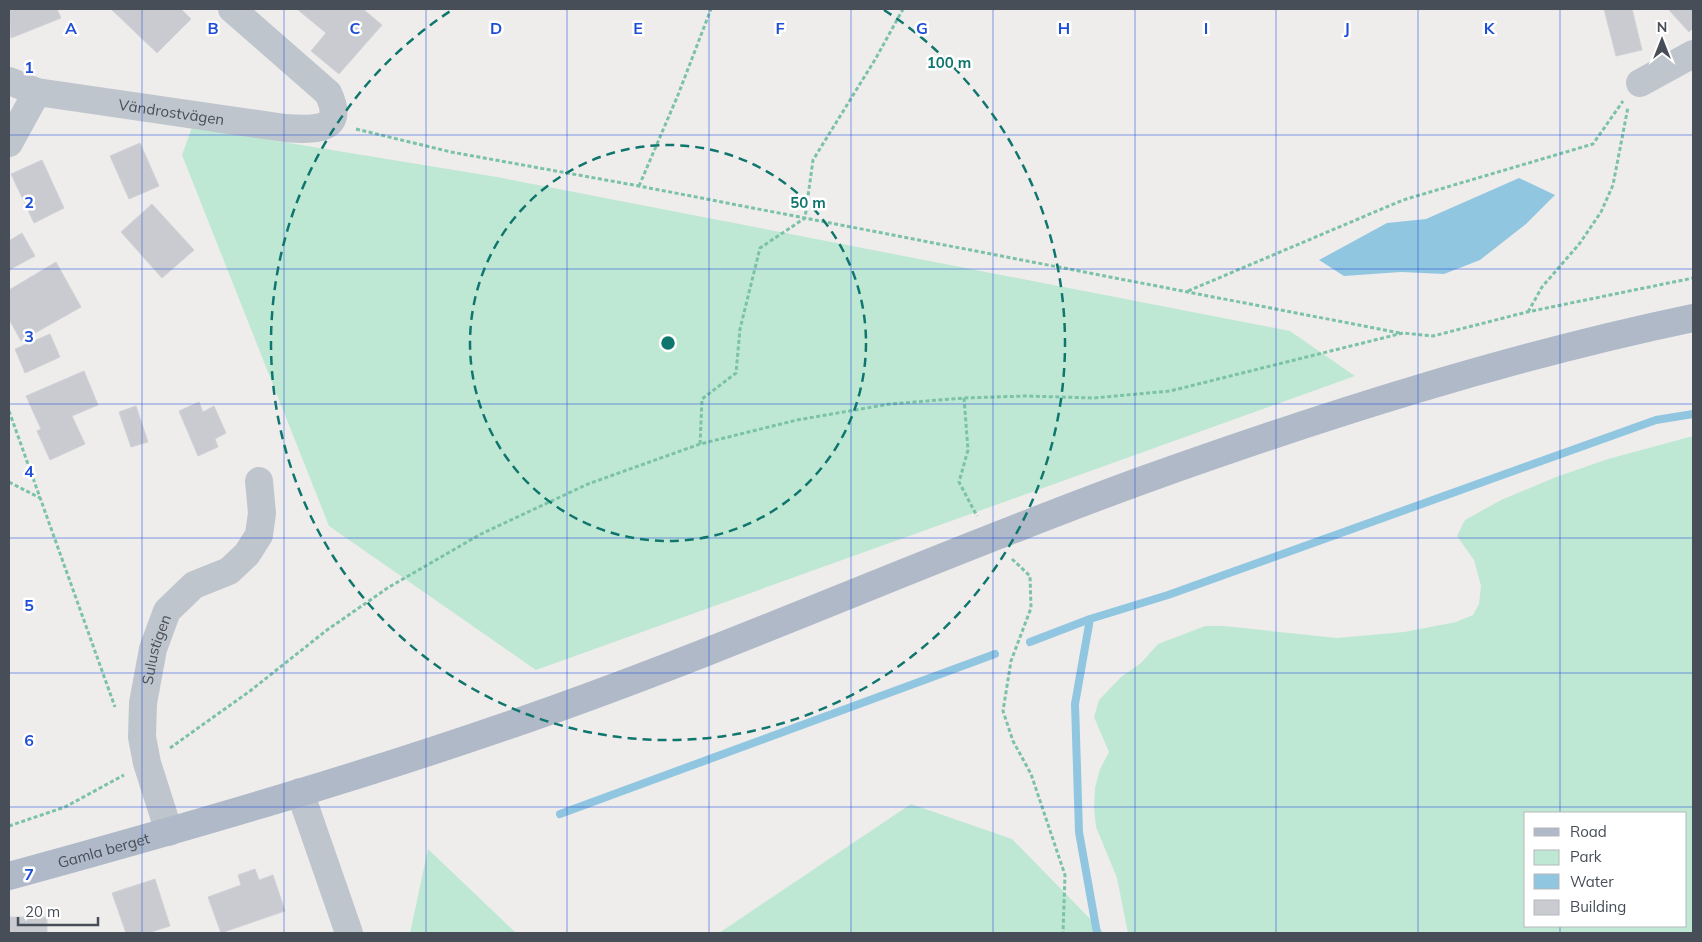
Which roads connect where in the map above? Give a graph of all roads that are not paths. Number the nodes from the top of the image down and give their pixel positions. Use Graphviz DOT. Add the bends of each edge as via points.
graph roads {
  1 [pos="232,9"];
  2 [pos="1693,54"];
  3 [pos="9,81"];
  4 [pos="1634,88"];
  5 [pos="37,92"];
  6 [pos="9,144"];
  7 [pos="1693,318"];
  8 [pos="259,482"];
  9 [pos="300,792"];
  10 [pos="169,832"];
  11 [pos="9,876"];
  12 [pos="349,933"];
  1 -- 5 [label="street, Vändrostvägen" via="328,93 335,107 325,127 310,130"];
  2 -- 4 [label="street"];
  3 -- 5 [label="street, Vändrostvägen"];
  5 -- 6 [label="street"];
  7 -- 9 [label="main road, Gamla berget" via="1513,362 1368,403 1144,480 556,708 363,774"];
  8 -- 10 [label="street, Sulustigen" via="262,513 259,535 229,571 194,585 167,611 153,649 142,737"];
  9 -- 10 [label="main road, Gamla berget"];
  9 -- 12 [label="street"];
  10 -- 11 [label="main road, Gamla berget"];
}
